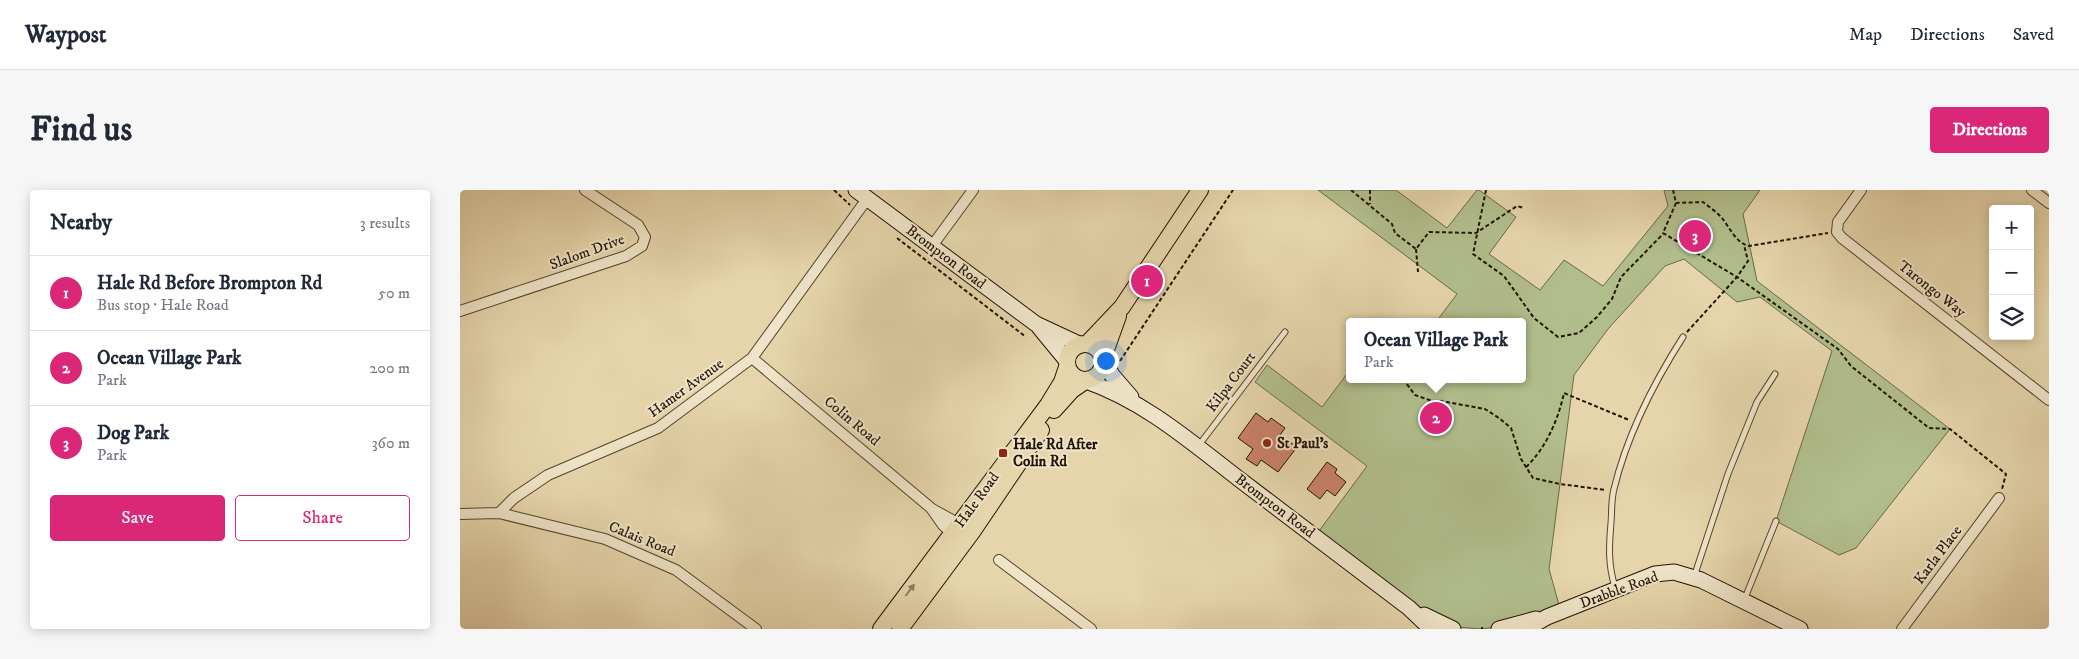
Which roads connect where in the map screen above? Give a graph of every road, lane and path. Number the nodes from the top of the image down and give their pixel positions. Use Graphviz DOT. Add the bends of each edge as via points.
graph roads {
  1 [pos="585,190"];
  2 [pos="834,190"];
  3 [pos="973,190"];
  4 [pos="1200,190"];
  5 [pos="1233,190"];
  6 [pos="1351,190"];
  7 [pos="1370,190"];
  8 [pos="1486,190"];
  9 [pos="1674,190"];
  10 [pos="1862,190"];
  11 [pos="2032,190"];
  12 [pos="861,200"];
  13 [pos="2049,202"];
  14 [pos="1676,203"];
  15 [pos="1370,204"];
  16 [pos="1524,208"];
  17 [pos="1837,232"];
  18 [pos="1476,233"];
  19 [pos="1663,233"];
  20 [pos="894,236"];
  21 [pos="1744,244"];
  22 [pos="932,246"];
  23 [pos="1416,249"];
  24 [pos="1418,272"];
  25 [pos="1737,277"];
  26 [pos="1122,307"];
  27 [pos="460,311"];
  28 [pos="1036,324"];
  29 [pos="1285,332"];
  30 [pos="1683,337"];
  31 [pos="1026,338"];
  32 [pos="1084,344"];
  33 [pos="752,358"];
  34 [pos="1103,358"];
  35 [pos="1067,364"];
  36 [pos="1119,364"];
  37 [pos="1775,374"];
  38 [pos="1085,381"];
  39 [pos="1406,383"];
  40 [pos="2049,400"];
  41 [pos="1139,405"];
  42 [pos="1636,424"];
  43 [pos="1197,447"];
  44 [pos="1526,466"];
  45 [pos="1613,491"];
  46 [pos="1999,498"];
  47 [pos="500,513"];
  48 [pos="460,514"];
  49 [pos="1776,521"];
  50 [pos="962,533"];
  51 [pos="999,560"];
  52 [pos="1694,578"];
  53 [pos="1616,590"];
  54 [pos="1744,601"];
  55 [pos="1409,608"];
  56 [pos="1547,617"];
  57 [pos="756,629"];
  58 [pos="881,629"];
  59 [pos="900,629"];
  60 [pos="1091,629"];
  61 [pos="1431,629"];
  62 [pos="1452,629"];
  63 [pos="1499,629"];
  64 [pos="1526,629"];
  65 [pos="1800,629"];
  66 [pos="1902,629"];
  1 -- 27 [label="street, Slalom Drive" via="638,225 645,238 642,246 626,256"];
  2 -- 12 [label="path" via="844,200"];
  3 -- 22 [label="street"];
  4 -- 26 [label="main road"];
  5 -- 36 [label="path"];
  6 -- 15 [label="path"];
  7 -- 15 [label="path"];
  8 -- 18 [label="path"];
  9 -- 14 [label="path"];
  10 -- 17 [label="street" via="1838,222"];
  11 -- 13 [label="street"];
  12 -- 22 [label="street, Brompton Road"];
  12 -- 33 [label="street, Hamer Avenue"];
  14 -- 19 [label="path"];
  14 -- 21 [label="path" via="1704,202 1722,217"];
  15 -- 23 [label="path" via="1392,224 1395,233"];
  16 -- 18 [label="path" via="1517,206"];
  17 -- 21 [label="path" via="1749,246"];
  17 -- 40 [label="street, Tarongo Way"];
  18 -- 19 [label="path" via="1473,254 1504,276 1534,318 1558,337 1579,333 1597,317 1612,299 1621,277"];
  18 -- 23 [label="path" via="1429,232"];
  19 -- 25 [label="path"];
  20 -- 31 [label="path"];
  21 -- 25 [label="path" via="1748,261"];
  22 -- 28 [label="street, Brompton Road"];
  23 -- 24 [label="path"];
  25 -- 30 [label="path"];
  25 -- 46 [label="path" via="1838,349 1851,366 1929,428 1950,429 2006,474"];
  26 -- 32 [label="main road"];
  26 -- 34 [label="main road"];
  28 -- 32 [label="street, Brompton Road"];
  28 -- 35 [label="street, Brompton Road"];
  29 -- 43 [label="lane, Kilpa Court"];
  30 -- 42 [label="lane" via="1661,370"];
  32 -- 34 [label="main road" via="1094,346"];
  32 -- 35 [label="main road" via="1069,353"];
  33 -- 47 [label="street, Hamer Avenue" via="658,428 548,475 514,498"];
  33 -- 50 [label="street, Colin Road" via="931,508 944,526"];
  34 -- 38 [label="main road" via="1097,376"];
  34 -- 41 [label="street, Brompton Road" via="1112,375"];
  35 -- 38 [label="main road" via="1074,377"];
  35 -- 50 [label="main road, Hale Road" via="1062,382"];
  37 -- 52 [label="lane" via="1756,402"];
  38 -- 41 [label="street, Brompton Road"];
  38 -- 50 [label="main road, Hale Road" via="1057,405 1022,460"];
  39 -- 44 [label="path" via="1415,395 1432,401 1485,408 1510,428"];
  41 -- 43 [label="street, Brompton Road"];
  42 -- 44 [label="path" via="1564,393 1547,440 1539,454"];
  42 -- 45 [label="lane"];
  43 -- 55 [label="street, Brompton Road"];
  44 -- 45 [label="path" via="1533,478"];
  45 -- 53 [label="lane" via="1608,555"];
  46 -- 66 [label="street, Karla Place"];
  47 -- 48 [label="street"];
  47 -- 57 [label="street, Calais Road" via="605,539 676,570"];
  49 -- 54 [label="lane"];
  58 -- 50 [label="main road, Hale Road, one-way"];
  50 -- 59 [label="main road, Hale Road"];
  51 -- 60 [label="street"];
  52 -- 53 [label="street, Drabble Road" via="1674,572 1655,574"];
  52 -- 54 [label="street, Drabble Road"];
  53 -- 56 [label="street, Drabble Road"];
  54 -- 65 [label="street, Drabble Road"];
  55 -- 61 [label="street, Brompton Road"];
  55 -- 62 [label="street, Brompton Road"];
  56 -- 63 [label="street, Drabble Road"];
  56 -- 64 [label="street, Drabble Road"];
}
